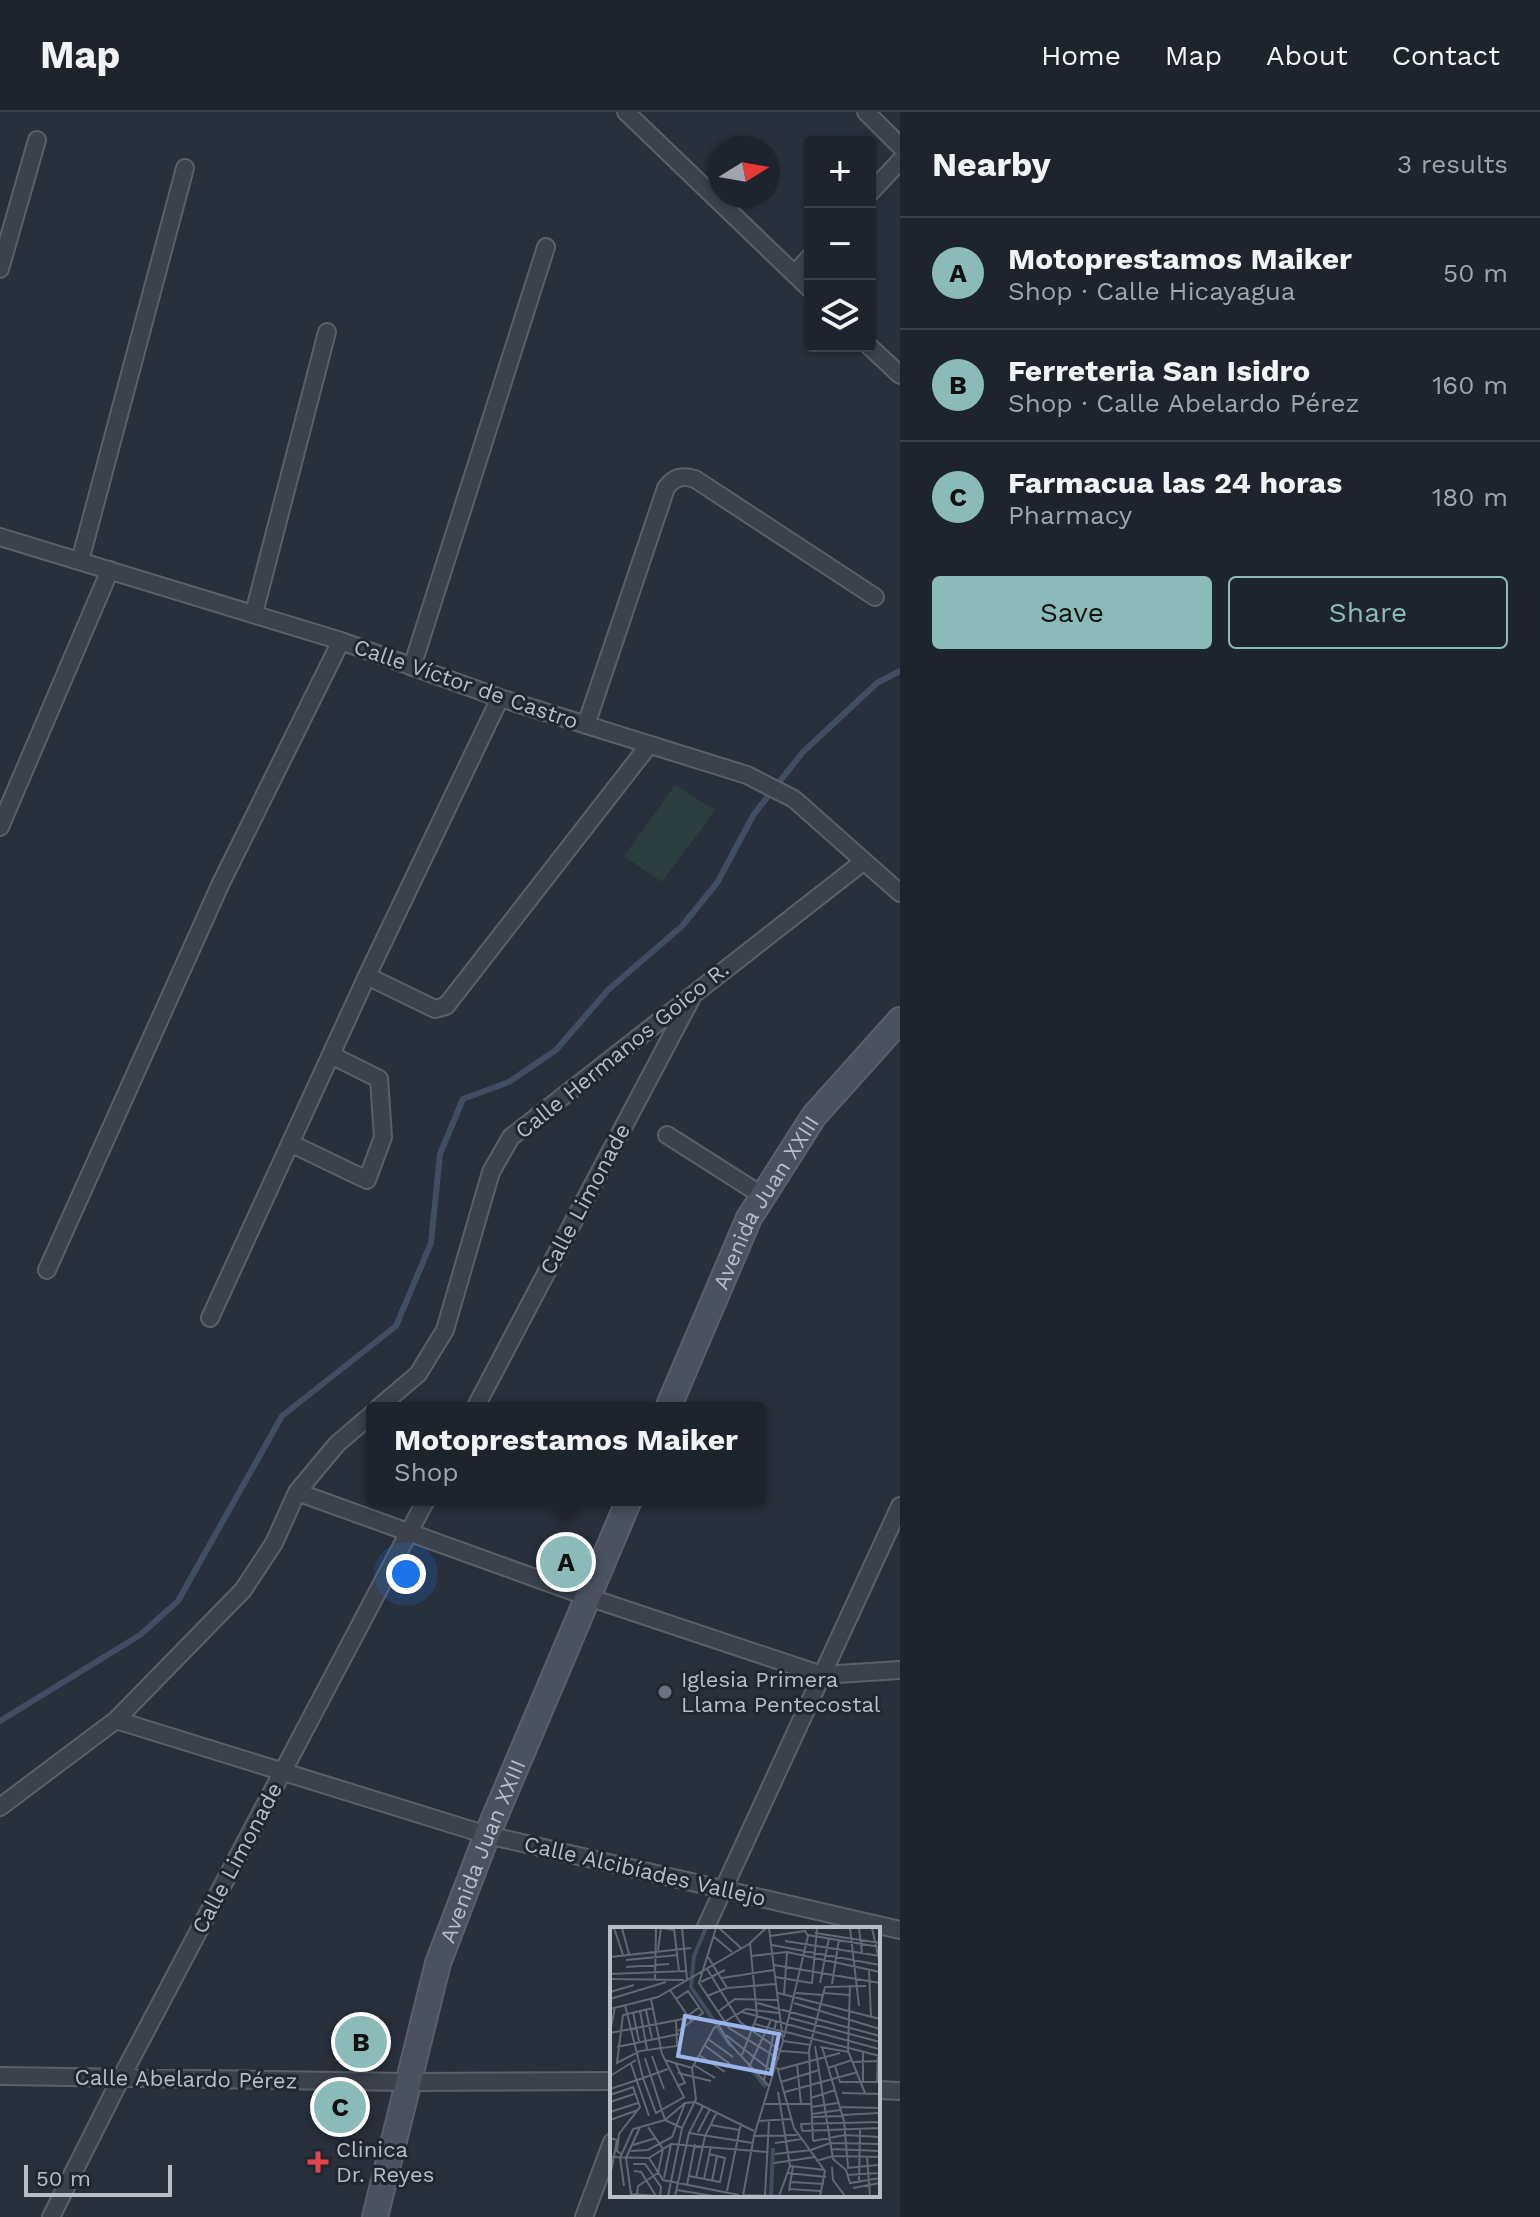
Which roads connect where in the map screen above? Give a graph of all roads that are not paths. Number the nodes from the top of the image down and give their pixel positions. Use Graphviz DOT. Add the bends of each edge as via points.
graph roads {
  1 [pos="626,112"];
  2 [pos="866,112"];
  3 [pos="37,140"];
  4 [pos="900,146"];
  5 [pos="900,161"];
  6 [pos="185,168"];
  7 [pos="876,187"];
  8 [pos="546,247"];
  9 [pos="804,263"];
  10 [pos="0,269"];
  11 [pos="794,274"];
  12 [pos="804,283"];
  13 [pos="327,332"];
  14 [pos="875,352"];
  15 [pos="900,375"];
  16 [pos="0,537"];
  17 [pos="80,561"];
  18 [pos="110,570"];
  19 [pos="875,597"];
  20 [pos="254,613"];
  21 [pos="341,641"];
  22 [pos="412,667"];
  23 [pos="500,698"];
  24 [pos="586,725"];
  25 [pos="649,745"];
  26 [pos="0,827"];
  27 [pos="863,862"];
  28 [pos="900,893"];
  29 [pos="367,976"];
  30 [pos="696,991"];
  31 [pos="900,1020"];
  32 [pos="331,1055"];
  33 [pos="667,1135"];
  34 [pos="290,1143"];
  35 [pos="763,1196"];
  36 [pos="47,1270"];
  37 [pos="210,1318"];
  38 [pos="385,1402"];
  39 [pos="478,1402"];
  40 [pos="671,1402"];
  41 [pos="366,1419"];
  42 [pos="297,1492"];
  43 [pos="423,1506"];
  44 [pos="626,1506"];
  45 [pos="900,1506"];
  46 [pos="409,1532"];
  47 [pos="588,1597"];
  48 [pos="900,1670"];
  49 [pos="822,1675"];
  50 [pos="116,1720"];
  51 [pos="283,1772"];
  52 [pos="0,1807"];
  53 [pos="487,1835"];
  54 [pos="723,1890"];
  55 [pos="706,1927"];
  56 [pos="900,1930"];
  57 [pos="0,2076"];
  58 [pos="121,2078"];
  59 [pos="610,2081"];
  60 [pos="408,2082"];
  61 [pos="880,2090"];
  62 [pos="900,2091"];
  63 [pos="610,2147"];
  64 [pos="51,2217"];
  65 [pos="375,2217"];
  66 [pos="584,2217"];
  1 -- 11 [label="street"];
  2 -- 4 [label="street"];
  3 -- 10 [label="street"];
  5 -- 7 [label="street"];
  6 -- 17 [label="street"];
  8 -- 22 [label="street"];
  9 -- 11 [label="street"];
  11 -- 12 [label="street"];
  13 -- 20 [label="street"];
  14 -- 15 [label="street"];
  16 -- 17 [label="street, Calle Víctor de Castro"];
  17 -- 18 [label="street, Calle Víctor de Castro"];
  18 -- 20 [label="street, Calle Víctor de Castro"];
  18 -- 26 [label="street"];
  19 -- 24 [label="street" via="695,479 677,478 666,488"];
  20 -- 21 [label="street, Calle Víctor de Castro"];
  21 -- 22 [label="street, Calle Víctor de Castro"];
  21 -- 36 [label="street" via="221,883"];
  22 -- 23 [label="street, Calle Víctor de Castro"];
  23 -- 24 [label="street, Calle Víctor de Castro"];
  23 -- 29 [label="street"];
  24 -- 25 [label="street, Calle Víctor de Castro"];
  25 -- 27 [label="street, Calle Víctor de Castro" via="747,775 794,799"];
  25 -- 29 [label="street" via="446,1006 435,1009"];
  27 -- 28 [label="street, Calle Víctor de Castro"];
  27 -- 30 [label="street, Calle Hermanos Goico R."];
  29 -- 32 [label="street"];
  30 -- 38 [label="street, Calle Hermanos Goico R." via="511,1137 491,1172 445,1330 418,1374"];
  30 -- 39 [label="street, Calle Limonade"];
  31 -- 35 [label="main road, Avenida Juan XXIII" via="814,1116"];
  32 -- 34 [label="street"];
  32 -- 34 [label="street" via="379,1079 383,1137 367,1180"];
  33 -- 35 [label="street"];
  34 -- 37 [label="street"];
  35 -- 40 [label="main road, Avenida Juan XXIII"];
  41 -- 42 [label="street"];
  42 -- 46 [label="street"];
  42 -- 50 [label="street" via="274,1543 243,1590"];
  43 -- 46 [label="street, Calle Limonade"];
  44 -- 47 [label="main road, Avenida Juan XXIII"];
  45 -- 49 [label="street"];
  46 -- 47 [label="street"];
  46 -- 51 [label="street, Calle Limonade"];
  47 -- 49 [label="street"];
  47 -- 53 [label="main road, Avenida Juan XXIII"];
  48 -- 49 [label="street"];
  49 -- 54 [label="street"];
  50 -- 51 [label="street, Calle Alcibíades Vallejo"];
  50 -- 52 [label="street"];
  51 -- 53 [label="street, Calle Alcibíades Vallejo"];
  51 -- 58 [label="street, Calle Limonade"];
  53 -- 54 [label="street, Calle Alcibíades Vallejo"];
  53 -- 60 [label="main road, Avenida Juan XXIII" via="438,1963"];
  54 -- 55 [label="street"];
  54 -- 56 [label="street, Calle Alcibíades Vallejo"];
  57 -- 58 [label="street, Calle Abelardo Pérez"];
  58 -- 60 [label="street, Calle Abelardo Pérez"];
  58 -- 64 [label="street, Calle Limonade"];
  59 -- 60 [label="street, Calle Abelardo Pérez"];
  60 -- 65 [label="main road, Avenida Juan XXIII"];
  61 -- 62 [label="street"];
  63 -- 66 [label="street"];
}
